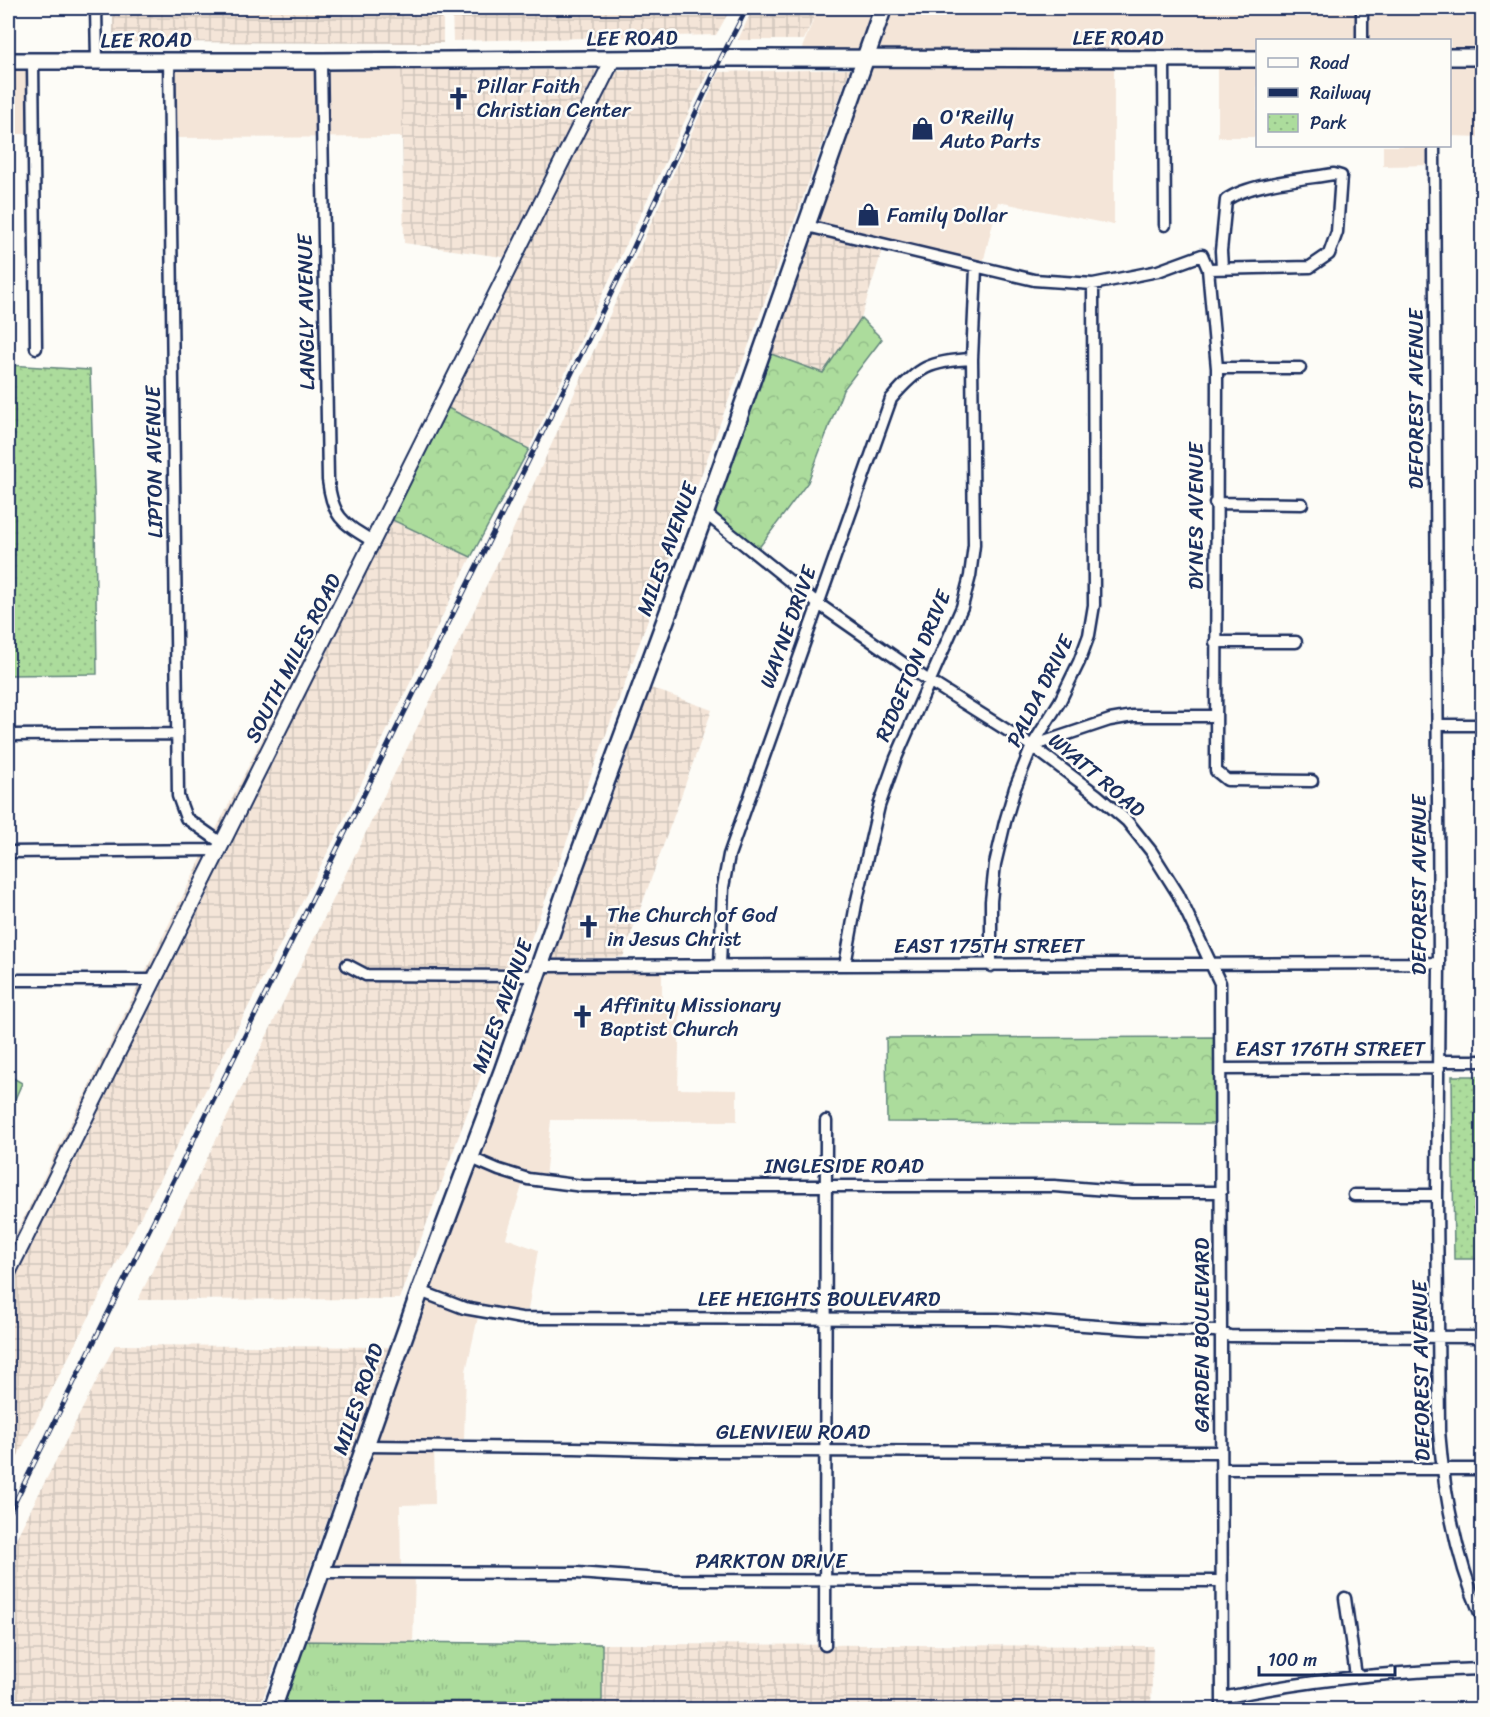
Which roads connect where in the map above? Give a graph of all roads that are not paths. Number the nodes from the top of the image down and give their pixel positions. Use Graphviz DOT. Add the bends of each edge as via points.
graph roads {
  1 [pos="96,8"];
  2 [pos="883,8"];
  3 [pos="1362,8"];
  4 [pos="1362,39"];
  5 [pos="1451,57"];
  6 [pos="1482,57"];
  7 [pos="865,58"];
  8 [pos="1164,59"];
  9 [pos="1256,59"];
  10 [pos="169,60"];
  11 [pos="613,60"];
  12 [pos="8,61"];
  13 [pos="33,61"];
  14 [pos="97,61"];
  15 [pos="321,61"];
  16 [pos="1434,147"];
  17 [pos="1165,225"];
  18 [pos="807,226"];
  19 [pos="1222,267"];
  20 [pos="976,268"];
  21 [pos="1208,269"];
  22 [pos="1093,284"];
  23 [pos="36,348"];
  24 [pos="972,358"];
  25 [pos="1217,368"];
  26 [pos="1299,368"];
  27 [pos="1215,503"];
  28 [pos="1302,504"];
  29 [pos="705,513"];
  30 [pos="374,542"];
  31 [pos="817,603"];
  32 [pos="1215,642"];
  33 [pos="1296,642"];
  34 [pos="929,681"];
  35 [pos="1215,716"];
  36 [pos="1438,725"];
  37 [pos="1482,725"];
  38 [pos="176,734"];
  39 [pos="8,735"];
  40 [pos="1032,746"];
  41 [pos="1312,782"];
  42 [pos="221,847"];
  43 [pos="8,852"];
  44 [pos="1439,963"];
  45 [pos="1210,964"];
  46 [pos="347,965"];
  47 [pos="720,965"];
  48 [pos="845,965"];
  49 [pos="991,966"];
  50 [pos="538,971"];
  51 [pos="8,980"];
  52 [pos="152,980"];
  53 [pos="1482,1061"];
  54 [pos="1439,1065"];
  55 [pos="1221,1069"];
  56 [pos="490,1105"];
  57 [pos="826,1121"];
  58 [pos="471,1158"];
  59 [pos="826,1185"];
  60 [pos="1221,1192"];
  61 [pos="1354,1195"];
  62 [pos="1437,1195"];
  63 [pos="8,1272"];
  64 [pos="420,1291"];
  65 [pos="825,1319"];
  66 [pos="1222,1333"];
  67 [pos="1439,1337"];
  68 [pos="1482,1337"];
  69 [pos="365,1446"];
  70 [pos="825,1451"];
  71 [pos="1221,1452"];
  72 [pos="1221,1469"];
  73 [pos="1442,1469"];
  74 [pos="1482,1469"];
  75 [pos="321,1572"];
  76 [pos="825,1580"];
  77 [pos="1221,1581"];
  78 [pos="1345,1598"];
  79 [pos="1482,1618"];
  80 [pos="825,1645"];
  81 [pos="1482,1669"];
  82 [pos="1356,1676"];
  83 [pos="1222,1704"];
  84 [pos="272,1710"];
  1 -- 14 [label="street"];
  2 -- 7 [label="main road, MILES AVENUE"];
  3 -- 4 [label="street"];
  5 -- 6 [label="main road"];
  7 -- 8 [label="main road, LEE ROAD"];
  7 -- 11 [label="main road, LEE ROAD"];
  7 -- 18 [label="main road, MILES AVENUE"];
  8 -- 9 [label="main road, LEE ROAD"];
  8 -- 17 [label="street"];
  10 -- 14 [label="main road, LEE ROAD"];
  10 -- 15 [label="main road, LEE ROAD"];
  10 -- 38 [label="street, LIPTON AVENUE"];
  11 -- 15 [label="main road, LEE ROAD"];
  11 -- 30 [label="street, SOUTH MILES ROAD"];
  12 -- 13 [label="main road, LEE ROAD"];
  13 -- 14 [label="main road, LEE ROAD"];
  13 -- 23 [label="street"];
  15 -- 30 [label="street, LANGLY AVENUE" via="328,480 331,501 344,524"];
  16 -- 36 [label="street, DEFOREST AVENUE"];
  18 -- 20 [label="street"];
  18 -- 29 [label="main road, MILES AVENUE"];
  19 -- 19 [label="street" via="1310,267 1329,254 1337,232 1341,176 1270,185 1236,193 1226,200"];
  19 -- 21 [label="street"];
  20 -- 22 [label="street" via="1034,280"];
  20 -- 24 [label="street, RIDGETON DRIVE"];
  21 -- 22 [label="street, DYNES AVENUE" via="1202,255 1158,271"];
  21 -- 25 [label="street, DYNES AVENUE"];
  22 -- 40 [label="street, PALDA DRIVE" via="1094,605 1079,662"];
  24 -- 31 [label="street, WAYNE DRIVE" via="944,360 924,368 891,399"];
  24 -- 34 [label="street, RIDGETON DRIVE" via="974,545 970,576 962,608"];
  25 -- 26 [label="street"];
  25 -- 27 [label="street, DYNES AVENUE"];
  27 -- 28 [label="street"];
  27 -- 32 [label="street, DYNES AVENUE"];
  29 -- 31 [label="street, WYATT ROAD"];
  29 -- 50 [label="main road, MILES AVENUE"];
  30 -- 42 [label="street, SOUTH MILES ROAD"];
  31 -- 34 [label="street, WYATT ROAD"];
  31 -- 47 [label="street, WAYNE DRIVE" via="729,855 723,887"];
  32 -- 33 [label="street"];
  32 -- 35 [label="street, DYNES AVENUE"];
  34 -- 40 [label="street, WYATT ROAD"];
  34 -- 48 [label="street, RIDGETON DRIVE" via="879,806"];
  35 -- 40 [label="street" via="1133,716"];
  35 -- 41 [label="street, DYNES AVENUE" via="1216,771 1221,776 1227,780"];
  36 -- 37 [label="street"];
  36 -- 44 [label="street, DEFOREST AVENUE"];
  38 -- 39 [label="street"];
  38 -- 42 [label="street, LIPTON AVENUE" via="178,796 186,818"];
  40 -- 45 [label="street, WYATT ROAD" via="1127,821 1164,869"];
  40 -- 49 [label="street, PALDA DRIVE" via="1005,822 995,864"];
  42 -- 43 [label="street"];
  42 -- 52 [label="street, SOUTH MILES ROAD"];
  44 -- 45 [label="street, EAST 175TH STREET"];
  44 -- 54 [label="street, DEFOREST AVENUE"];
  45 -- 49 [label="street, EAST 175TH STREET"];
  45 -- 55 [label="street, GARDEN BOULEVARD" via="1220,983"];
  46 -- 50 [label="street, EAST 175TH STREET" via="366,975"];
  47 -- 48 [label="street, EAST 175TH STREET"];
  47 -- 50 [label="street, EAST 175TH STREET"];
  48 -- 49 [label="street, EAST 175TH STREET"];
  50 -- 56 [label="main road, MILES AVENUE"];
  51 -- 52 [label="street"];
  52 -- 63 [label="street, SOUTH MILES ROAD"];
  53 -- 54 [label="street, EAST 176TH STREET"];
  54 -- 55 [label="street, EAST 176TH STREET"];
  54 -- 62 [label="street, DEFOREST AVENUE"];
  55 -- 60 [label="street, GARDEN BOULEVARD"];
  56 -- 58 [label="main road, MILES ROAD"];
  57 -- 59 [label="street"];
  58 -- 59 [label="street, INGLESIDE ROAD" via="528,1179 583,1186"];
  58 -- 64 [label="main road, MILES ROAD"];
  59 -- 60 [label="street, INGLESIDE ROAD" via="1054,1186 1133,1192"];
  59 -- 65 [label="street"];
  60 -- 66 [label="street, GARDEN BOULEVARD"];
  61 -- 62 [label="street"];
  62 -- 67 [label="street, DEFOREST AVENUE"];
  64 -- 65 [label="street, LEE HEIGHTS BOULEVARD" via="464,1308 521,1318"];
  64 -- 69 [label="main road, MILES ROAD"];
  65 -- 66 [label="street, LEE HEIGHTS BOULEVARD" via="998,1319"];
  65 -- 70 [label="street"];
  66 -- 67 [label="street, LEE HEIGHTS BOULEVARD"];
  66 -- 71 [label="street, GARDEN BOULEVARD"];
  67 -- 68 [label="street, LEE HEIGHTS BOULEVARD"];
  67 -- 73 [label="street, DEFOREST AVENUE"];
  69 -- 70 [label="street, GLENVIEW ROAD"];
  69 -- 75 [label="main road, MILES ROAD"];
  70 -- 71 [label="street, GLENVIEW ROAD"];
  70 -- 76 [label="street"];
  71 -- 72 [label="street, GARDEN BOULEVARD"];
  72 -- 73 [label="street"];
  72 -- 77 [label="street, GARDEN BOULEVARD"];
  73 -- 74 [label="street"];
  73 -- 79 [label="street, DEFOREST AVENUE" via="1462,1563"];
  75 -- 76 [label="street, PARKTON DRIVE" via="577,1573 673,1580"];
  75 -- 84 [label="main road, MILES ROAD"];
  76 -- 77 [label="street, PARKTON DRIVE"];
  76 -- 80 [label="street"];
  77 -- 83 [label="street, GARDEN BOULEVARD"];
  78 -- 82 [label="street"];
  81 -- 82 [label="street"];
  82 -- 83 [label="street" via="1283,1685"];
}
